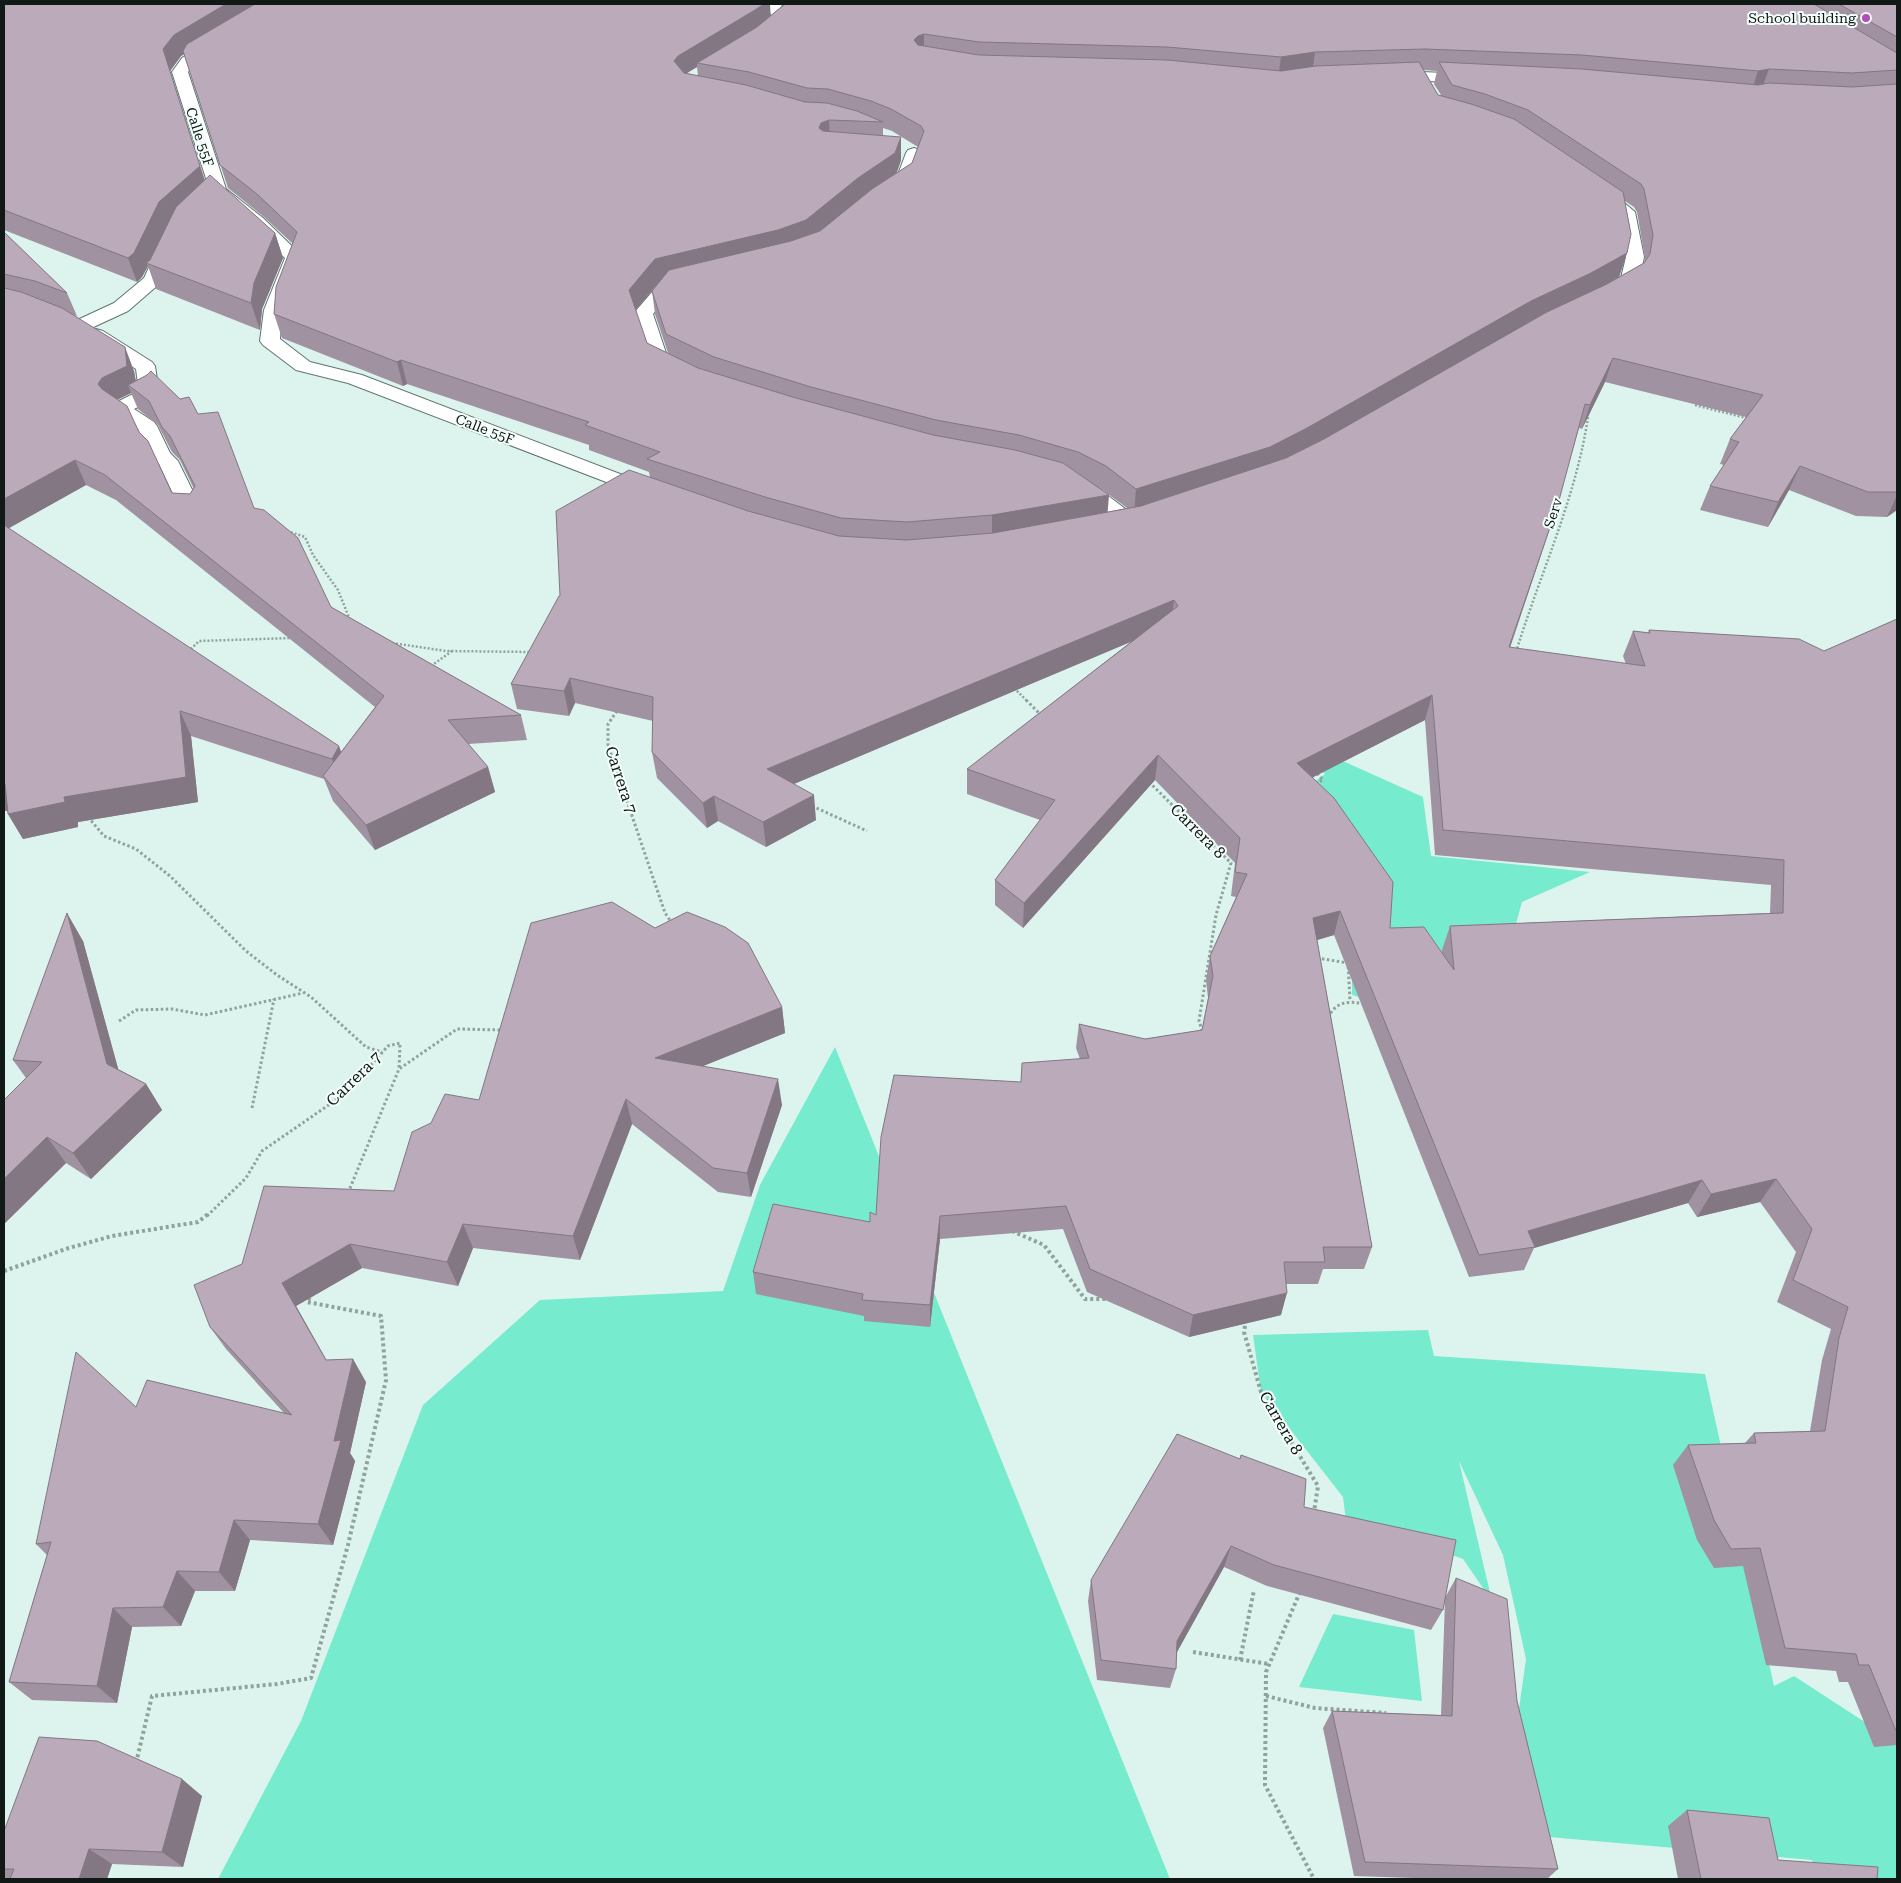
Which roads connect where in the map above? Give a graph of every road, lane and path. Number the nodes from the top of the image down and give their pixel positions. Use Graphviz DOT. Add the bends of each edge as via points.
graph roads {
  1 [pos="278,4"];
  2 [pos="774,4"];
  3 [pos="747,46"];
  4 [pos="1488,80"];
  5 [pos="1420,82"];
  6 [pos="903,150"];
  7 [pos="1603,196"];
  8 [pos="874,201"];
  9 [pos="175,230"];
  10 [pos="702,280"];
  11 [pos="1592,302"];
  12 [pos="693,379"];
  13 [pos="1688,402"];
  14 [pos="1588,414"];
  15 [pos="1752,420"];
  16 [pos="1061,480"];
  17 [pos="666,497"];
  18 [pos="192,512"];
  19 [pos="1102,529"];
  20 [pos="286,530"];
  21 [pos="353,628"];
  22 [pos="294,638"];
  23 [pos="387,641"];
  24 [pos="453,651"];
  25 [pos="530,652"];
  26 [pos="187,654"];
  27 [pos="1514,659"];
  28 [pos="428,668"];
  29 [pos="1008,682"];
  30 [pos="621,705"];
  31 [pos="1044,718"];
  32 [pos="1311,766"];
  33 [pos="1144,777"];
  34 [pos="1314,783"];
  35 [pos="806,803"];
  36 [pos="86,808"];
  37 [pos="1195,828"];
  38 [pos="867,831"];
  39 [pos="1202,835"];
  40 [pos="1232,856"];
  41 [pos="676,929"];
  42 [pos="1312,956"];
  43 [pos="1204,990"];
  44 [pos="1212,991"];
  45 [pos="304,992"];
  46 [pos="274,999"];
  47 [pos="1350,1001"];
  48 [pos="1366,1004"];
  49 [pos="1320,1014"];
  50 [pos="119,1021"];
  51 [pos="510,1030"];
  52 [pos="1205,1039"];
  53 [pos="382,1052"];
  54 [pos="399,1069"];
  55 [pos="252,1108"];
  56 [pos="348,1194"];
  57 [pos="1010,1230"];
  58 [pos="4,1271"];
  59 [pos="311,1294"];
  60 [pos="1110,1299"];
  61 [pos="1246,1315"];
  62 [pos="1313,1522"];
  63 [pos="1303,1585"];
  64 [pos="1254,1590"];
  65 [pos="1193,1652"];
  66 [pos="1240,1660"];
  67 [pos="1269,1664"];
  68 [pos="1266,1696"];
  69 [pos="1391,1713"];
  70 [pos="134,1772"];
  71 [pos="1314,1879"];
  1 -- 17 [label="street, Calle 55F" via="187,61 180,72 211,196 258,222 294,256 273,310 270,341 303,366 355,379"];
  2 -- 3 [label="street" via="780,22"];
  4 -- 5 [label="street"];
  6 -- 8 [label="street" via="905,180"];
  7 -- 11 [label="street" via="1626,212 1635,257 1630,281"];
  9 -- 18 [label="street" via="152,281 121,307 72,322 145,366 149,394 120,408 147,426 161,456 168,460"];
  10 -- 12 [label="street" via="665,288 642,313 659,362"];
  13 -- 15 [label="path"];
  14 -- 27 [label="path, Serv" via="1564,516"];
  16 -- 19 [label="street" via="1139,521"];
  20 -- 21 [label="path" via="305,538 308,548 334,583"];
  22 -- 26 [label="path" via="199,641"];
  23 -- 24 [label="path" via="402,646"];
  24 -- 25 [label="path"];
  24 -- 28 [label="path"];
  29 -- 31 [label="path"];
  30 -- 41 [label="path, Carrera 7" via="608,724 608,745 665,913"];
  32 -- 34 [label="path" via="1322,780"];
  33 -- 39 [label="path, Carrera 8"];
  35 -- 38 [label="path"];
  36 -- 45 [label="path" via="88,817 104,836 136,849 170,876 246,952"];
  37 -- 39 [label="path"];
  39 -- 40 [label="path" via="1223,855"];
  39 -- 43 [label="path, Carrera 8" via="1230,863 1216,915"];
  42 -- 47 [label="path" via="1348,963"];
  43 -- 44 [label="path"];
  43 -- 52 [label="path, Carrera 8" via="1199,1020"];
  45 -- 46 [label="path"];
  45 -- 53 [label="path" via="366,1047"];
  46 -- 50 [label="path" via="205,1015 172,1008 136,1010"];
  46 -- 55 [label="path"];
  47 -- 48 [label="path"];
  47 -- 49 [label="path" via="1335,1006 1330,1014"];
  51 -- 54 [label="path, Carrera 7" via="457,1029"];
  53 -- 54 [label="path, Carrera 7" via="388,1046 400,1043"];
  53 -- 58 [label="path, Carrera 7" via="333,1102 262,1151 246,1178 214,1211 198,1222 112,1236"];
  54 -- 56 [label="path"];
  57 -- 60 [label="path" via="1044,1245 1085,1299"];
  59 -- 70 [label="path" via="307,1302 381,1316 386,1380 348,1544 311,1678 152,1696"];
  61 -- 62 [label="path, Carrera 8" via="1244,1332 1261,1392 1318,1486"];
  63 -- 67 [label="path"];
  64 -- 66 [label="path"];
  65 -- 66 [label="path"];
  66 -- 67 [label="path"];
  67 -- 68 [label="path"];
  68 -- 69 [label="path" via="1315,1708"];
  68 -- 71 [label="path" via="1265,1786"];
}
